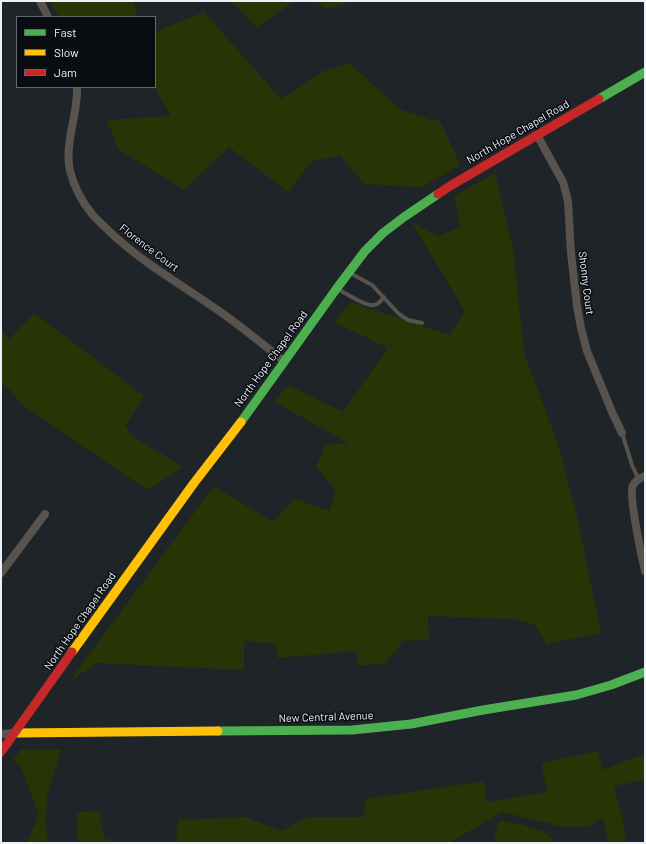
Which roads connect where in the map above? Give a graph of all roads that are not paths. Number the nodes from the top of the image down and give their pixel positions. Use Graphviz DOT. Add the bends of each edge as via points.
graph roads {
  1 [pos="40,1"];
  2 [pos="48,16"];
  3 [pos="645,72"];
  4 [pos="77,88"];
  5 [pos="537,135"];
  6 [pos="349,272"];
  7 [pos="337,288"];
  8 [pos="384,297"];
  9 [pos="422,323"];
  10 [pos="284,361"];
  11 [pos="622,433"];
  12 [pos="642,477"];
  13 [pos="45,514"];
  14 [pos="645,572"];
  15 [pos="1,573"];
  16 [pos="645,672"];
  17 [pos="15,733"];
  18 [pos="1,734"];
  19 [pos="1,752"];
  1 -- 2 [label="street"];
  3 -- 5 [label="main road, North Hope Chapel Road"];
  4 -- 10 [label="street, Florence Court" via="68,158 74,183 92,214 123,245 221,312"];
  5 -- 6 [label="main road, North Hope Chapel Road" via="404,216 383,233"];
  5 -- 11 [label="street, Shonny Court" via="563,182 568,201 571,253 581,328 587,351"];
  6 -- 7 [label="main road, North Hope Chapel Road"];
  6 -- 8 [label="lane" via="372,285"];
  7 -- 8 [label="lane" via="369,305 375,306"];
  7 -- 10 [label="main road, North Hope Chapel Road"];
  8 -- 9 [label="lane" via="399,314 408,320"];
  10 -- 17 [label="main road, North Hope Chapel Road"];
  11 -- 12 [label="lane" via="632,465"];
  12 -- 14 [label="street" via="632,486 632,500"];
  13 -- 15 [label="street"];
  16 -- 17 [label="main road, New Central Avenue" via="576,695 411,724 352,730"];
  17 -- 18 [label="street, New Central Avenue"];
  17 -- 19 [label="main road, North Hope Chapel Road"];
}
